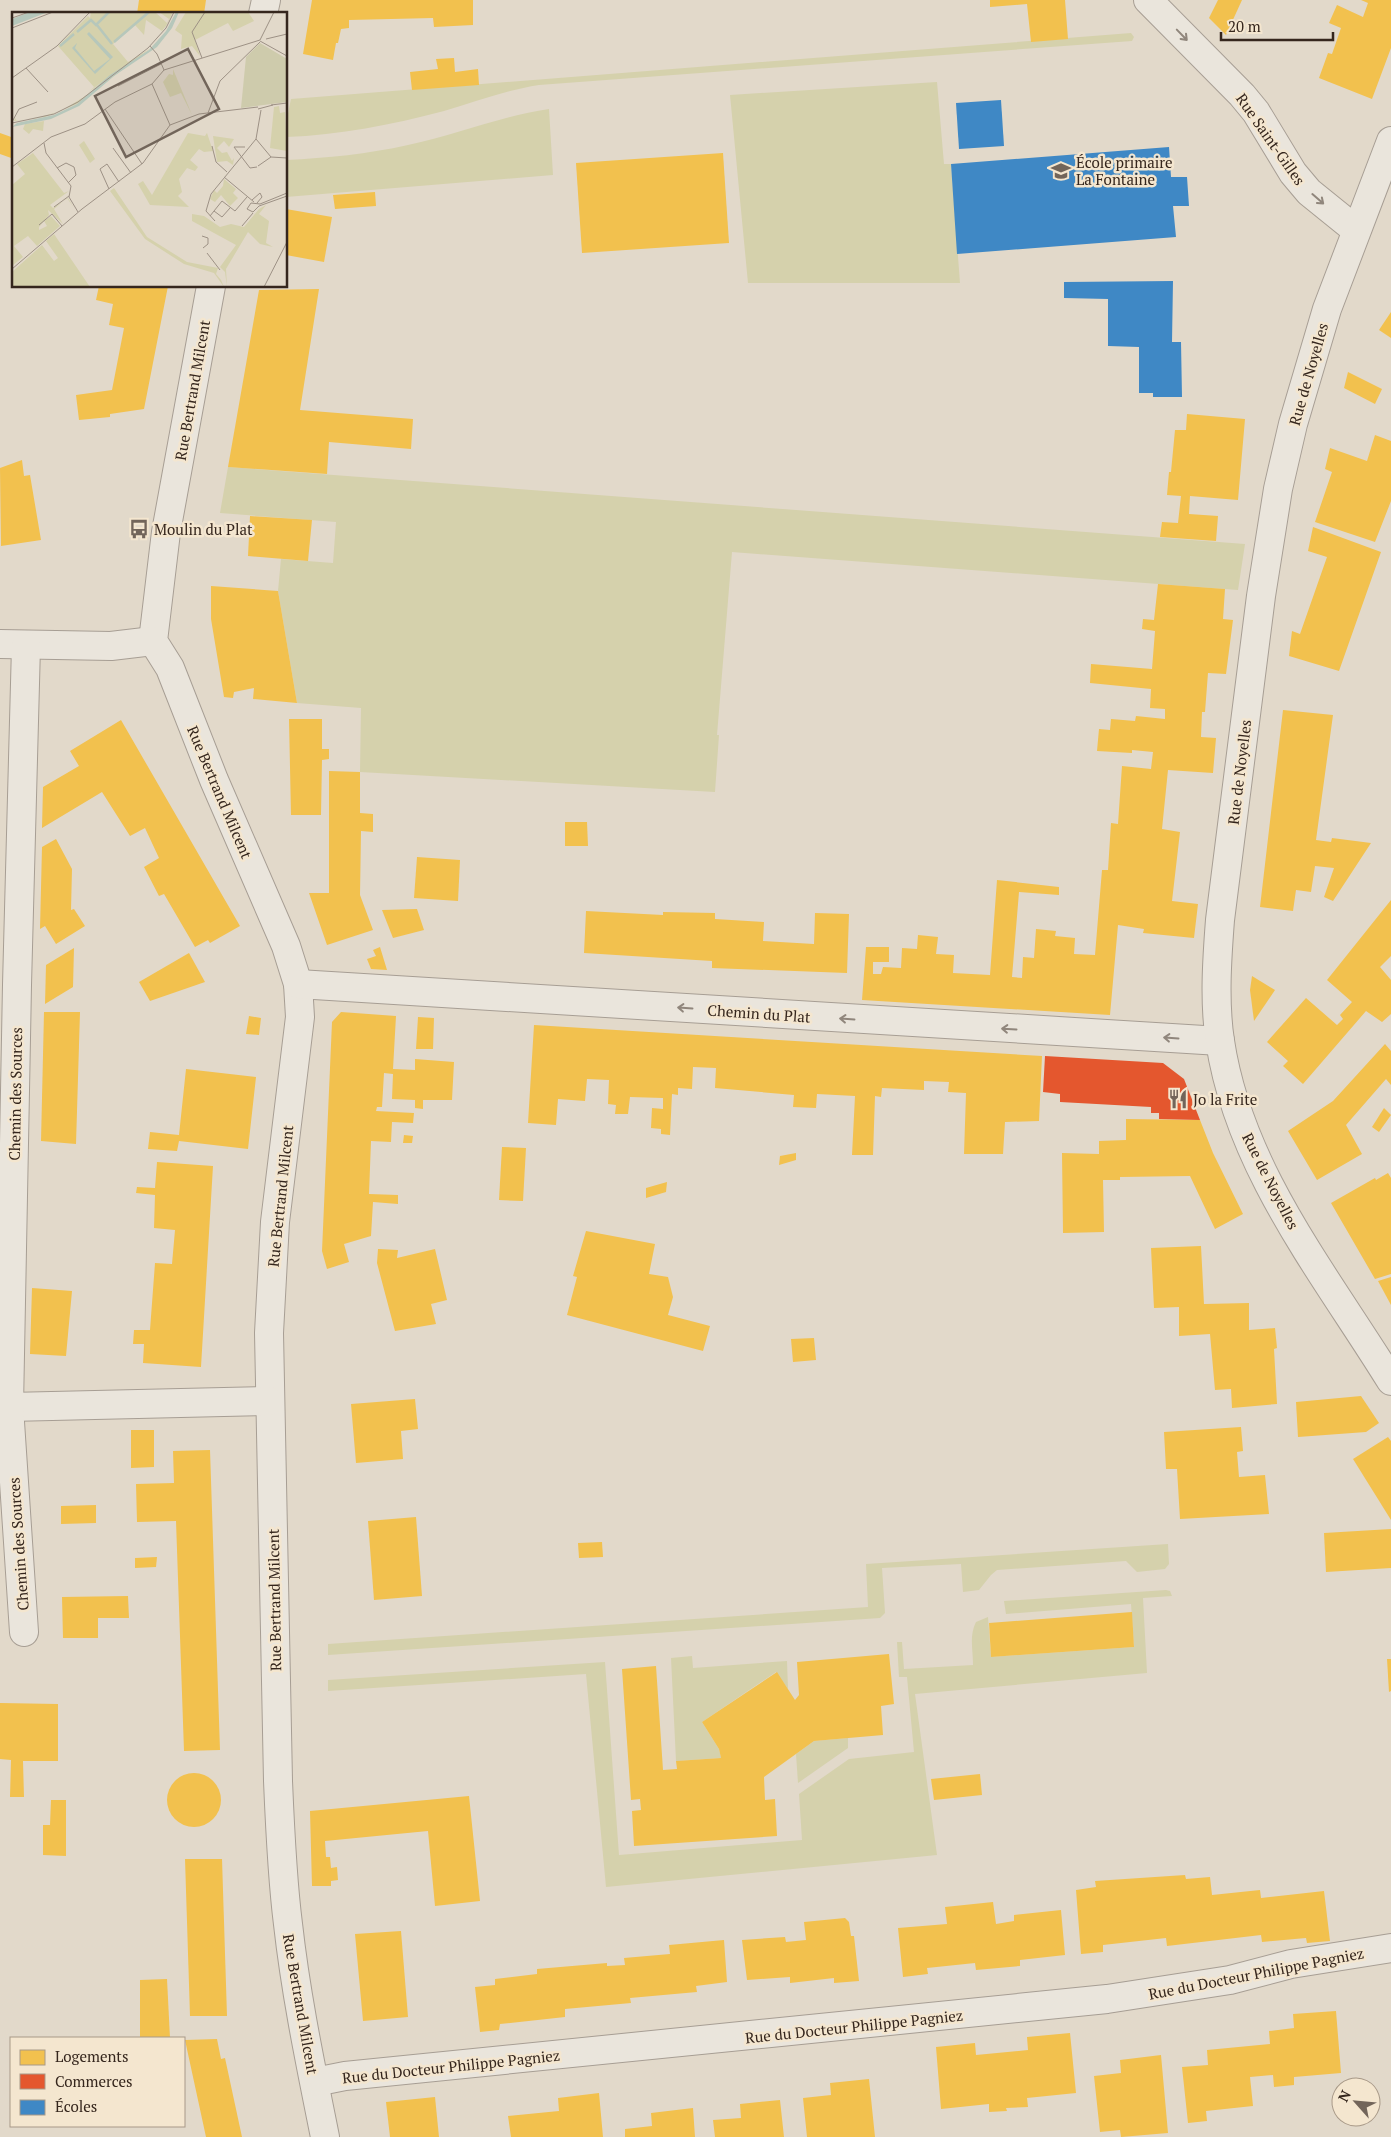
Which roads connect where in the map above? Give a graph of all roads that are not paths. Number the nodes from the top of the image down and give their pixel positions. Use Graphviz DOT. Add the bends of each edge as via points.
graph roads {
  1 [pos="1148,0"];
  2 [pos="1391,140"];
  3 [pos="1356,230"];
  4 [pos="212,288"];
  5 [pos="153,641"];
  6 [pos="13,645"];
  7 [pos="298,984"];
  8 [pos="1220,1041"];
  9 [pos="1391,1380"];
  10 [pos="269,1401"];
  11 [pos="9,1407"];
  12 [pos="24,1632"];
  13 [pos="1391,1948"];
  14 [pos="315,2082"];
  15 [pos="325,2137"];
  1 -- 3 [label="street, Rue Saint-Gilles, one-way" via="1242,95 1309,192"];
  2 -- 3 [label="street, Rue de Noyelles"];
  3 -- 8 [label="street, Rue de Noyelles" via="1310,366 1275,508 1220,920"];
  4 -- 5 [label="street, Rue Bertrand Milcent" via="166,532"];
  5 -- 6 [label="street" via="111,646"];
  5 -- 7 [label="street, Rue Bertrand Milcent" via="170,668 214,780 271,910"];
  6 -- 11 [label="street, Chemin des Sources"];
  8 -- 7 [label="street, Chemin du Plat, one-way"];
  7 -- 10 [label="street, Rue Bertrand Milcent" via="300,1017 275,1222"];
  8 -- 9 [label="street, Rue de Noyelles" via="1229,1083 1256,1157 1282,1207"];
  10 -- 11 [label="street"];
  10 -- 14 [label="street, Rue Bertrand Milcent" via="280,1839 295,1977"];
  11 -- 12 [label="street, Chemin des Sources"];
  13 -- 14 [label="street, Rue du Docteur Philippe Pagniez" via="1291,1964 1230,1980 1107,1999 345,2076"];
  14 -- 15 [label="street, Rue Bertrand Milcent"];
}
